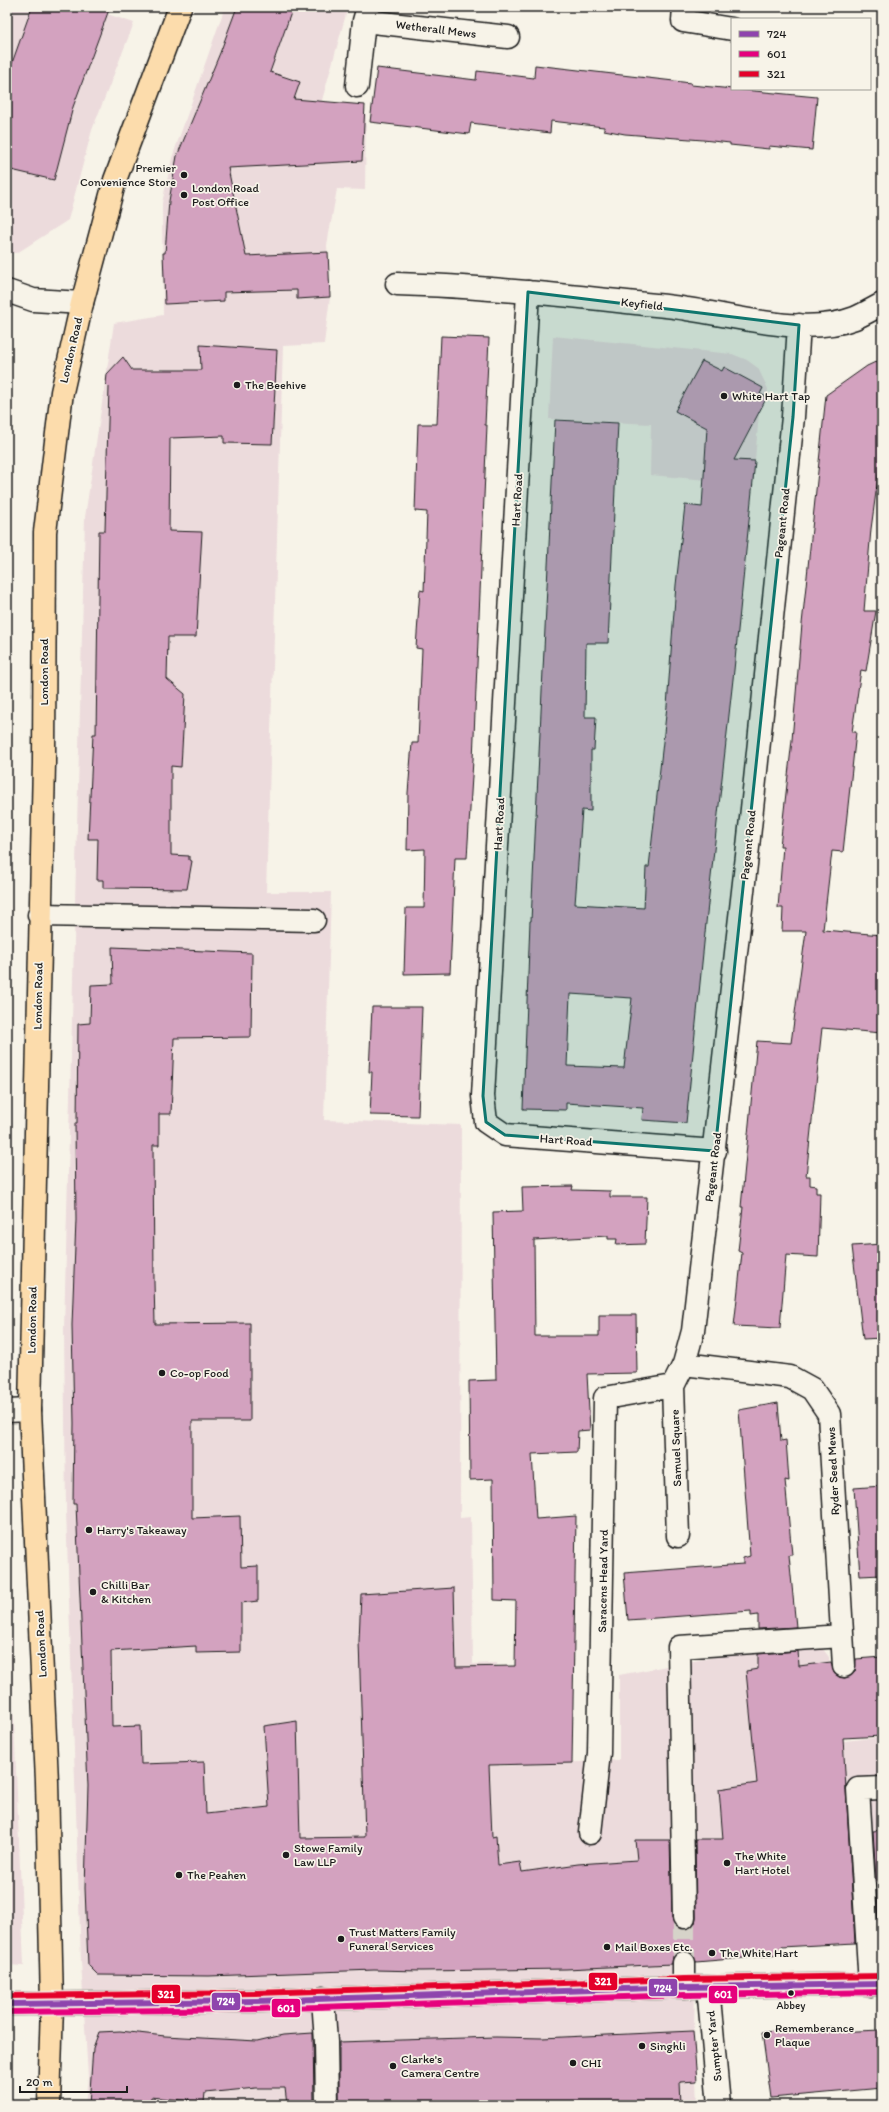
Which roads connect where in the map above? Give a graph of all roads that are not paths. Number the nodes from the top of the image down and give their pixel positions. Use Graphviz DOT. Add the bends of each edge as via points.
graph roads {
  1 [pos="180,7"];
  2 [pos="684,7"];
  3 [pos="366,14"];
  4 [pos="731,29"];
  5 [pos="508,37"];
  6 [pos="357,86"];
  7 [pos="397,284"];
  8 [pos="7,291"];
  9 [pos="528,292"];
  10 [pos="82,303"];
  11 [pos="882,304"];
  12 [pos="800,325"];
  13 [pos="40,915"];
  14 [pos="314,920"];
  15 [pos="715,1151"];
  16 [pos="684,1364"];
  17 [pos="673,1386"];
  18 [pos="30,1410"];
  19 [pos="7,1411"];
  20 [pos="678,1536"];
  21 [pos="842,1636"];
  22 [pos="844,1666"];
  23 [pos="882,1788"];
  24 [pos="590,1833"];
  25 [pos="684,1917"];
  26 [pos="684,1963"];
  27 [pos="876,1985"];
  28 [pos="684,1987"];
  29 [pos="708,1987"];
  30 [pos="323,1998"];
  31 [pos="7,2004"];
  32 [pos="52,2004"];
  33 [pos="49,2105"];
  34 [pos="327,2105"];
  35 [pos="719,2105"];
  1 -- 10 [label="main road, London Road" via="115,180"];
  2 -- 4 [label="street" via="683,21"];
  3 -- 5 [label="street, Wetherall Mews"];
  3 -- 6 [label="street, Wetherall Mews"];
  7 -- 9 [label="street, Keyfield" via="463,286"];
  8 -- 10 [label="street" via="33,300"];
  9 -- 12 [label="street, Keyfield" via="686,309"];
  9 -- 15 [label="street, Hart Road" via="483,1096 486,1122 505,1135"];
  10 -- 13 [label="main road, London Road" via="62,392 45,532 44,763"];
  11 -- 12 [label="street, Keyfield" via="854,318 826,324"];
  12 -- 15 [label="street, Pageant Road" via="793,417"];
  13 -- 14 [label="street"];
  13 -- 18 [label="main road, London Road"];
  15 -- 16 [label="street, Pageant Road" via="693,1331"];
  16 -- 17 [label="street, Samuel Square"];
  16 -- 21 [label="street, Ryder Seed Mews" via="790,1377 812,1389 829,1414"];
  17 -- 20 [label="street, Samuel Square"];
  17 -- 24 [label="street, Saracens Head Yard" via="605,1398 599,1753"];
  18 -- 19 [label="street"];
  18 -- 32 [label="main road, London Road" via="47,1781"];
  21 -- 22 [label="street, Ryder Seed Mews"];
  21 -- 25 [label="street" via="679,1647"];
  23 -- 27 [label="street" via="858,1789"];
  26 -- 28 [label="street"];
  27 -- 29 [label="main road"];
  28 -- 29 [label="main road"];
  28 -- 30 [label="main road"];
  29 -- 35 [label="street, Sumpter Yard"];
  30 -- 32 [label="main road"];
  30 -- 34 [label="street"];
  31 -- 32 [label="main road"];
  32 -- 33 [label="main road, London Road"];
}
